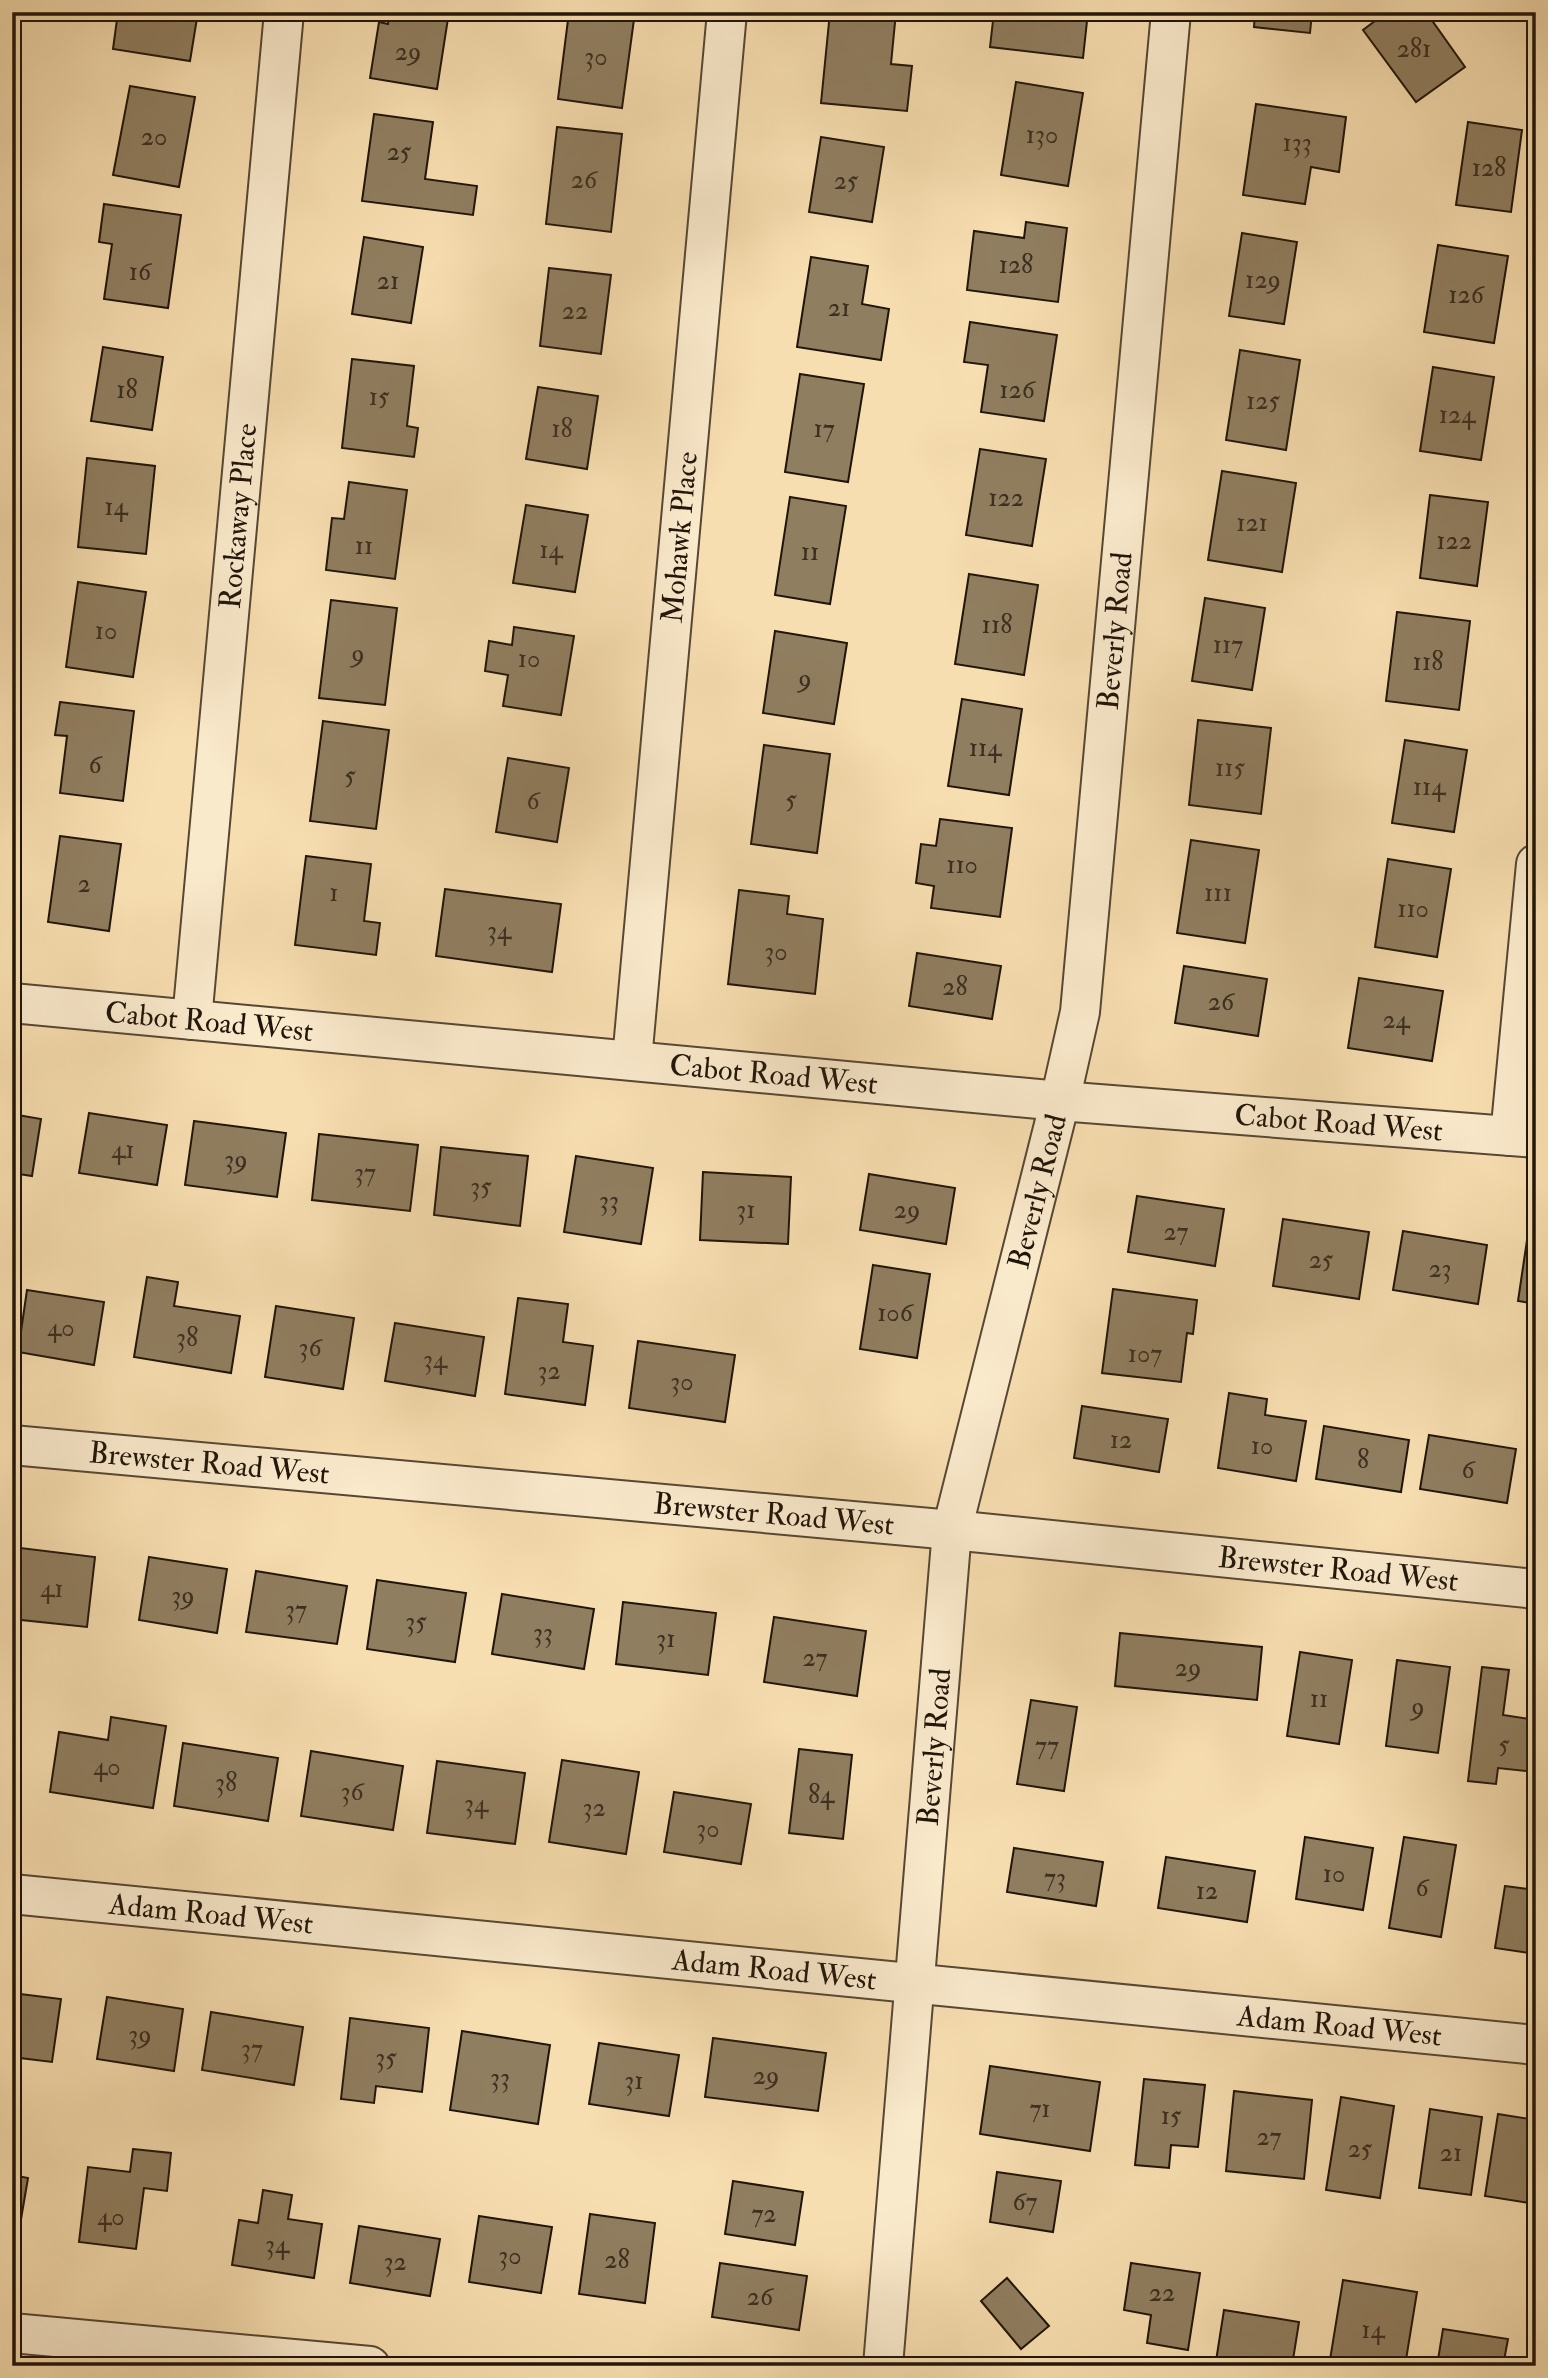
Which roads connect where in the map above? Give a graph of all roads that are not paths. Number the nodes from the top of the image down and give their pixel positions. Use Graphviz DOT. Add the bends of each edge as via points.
graph roads {
  1 [pos="284,12"];
  2 [pos="727,12"];
  3 [pos="1171,12"];
  4 [pos="1536,864"];
  5 [pos="12,1003"];
  6 [pos="192,1020"];
  7 [pos="632,1060"];
  8 [pos="1060,1101"];
  9 [pos="1523,1137"];
  10 [pos="12,1445"];
  11 [pos="952,1530"];
  12 [pos="1536,1589"];
  13 [pos="12,1894"];
  14 [pos="915,1983"];
  15 [pos="1536,2045"];
  16 [pos="12,2333"];
  17 [pos="370,2366"];
  18 [pos="883,2366"];
  1 -- 6 [label="street, Rockaway Place"];
  2 -- 7 [label="street, Mohawk Place"];
  3 -- 8 [label="street, Beverly Road" via="1080,1012"];
  4 -- 9 [label="street"];
  5 -- 6 [label="street, Cabot Road West"];
  6 -- 7 [label="street, Cabot Road West"];
  7 -- 8 [label="street, Cabot Road West"];
  8 -- 9 [label="street, Cabot Road West"];
  8 -- 11 [label="street, Beverly Road"];
  10 -- 11 [label="street, Brewster Road West"];
  11 -- 12 [label="street, Brewster Road West"];
  11 -- 14 [label="street, Beverly Road"];
  13 -- 14 [label="street, Adam Road West"];
  14 -- 15 [label="street, Adam Road West"];
  14 -- 18 [label="street, Beverly Road"];
  16 -- 17 [label="street"];
}
